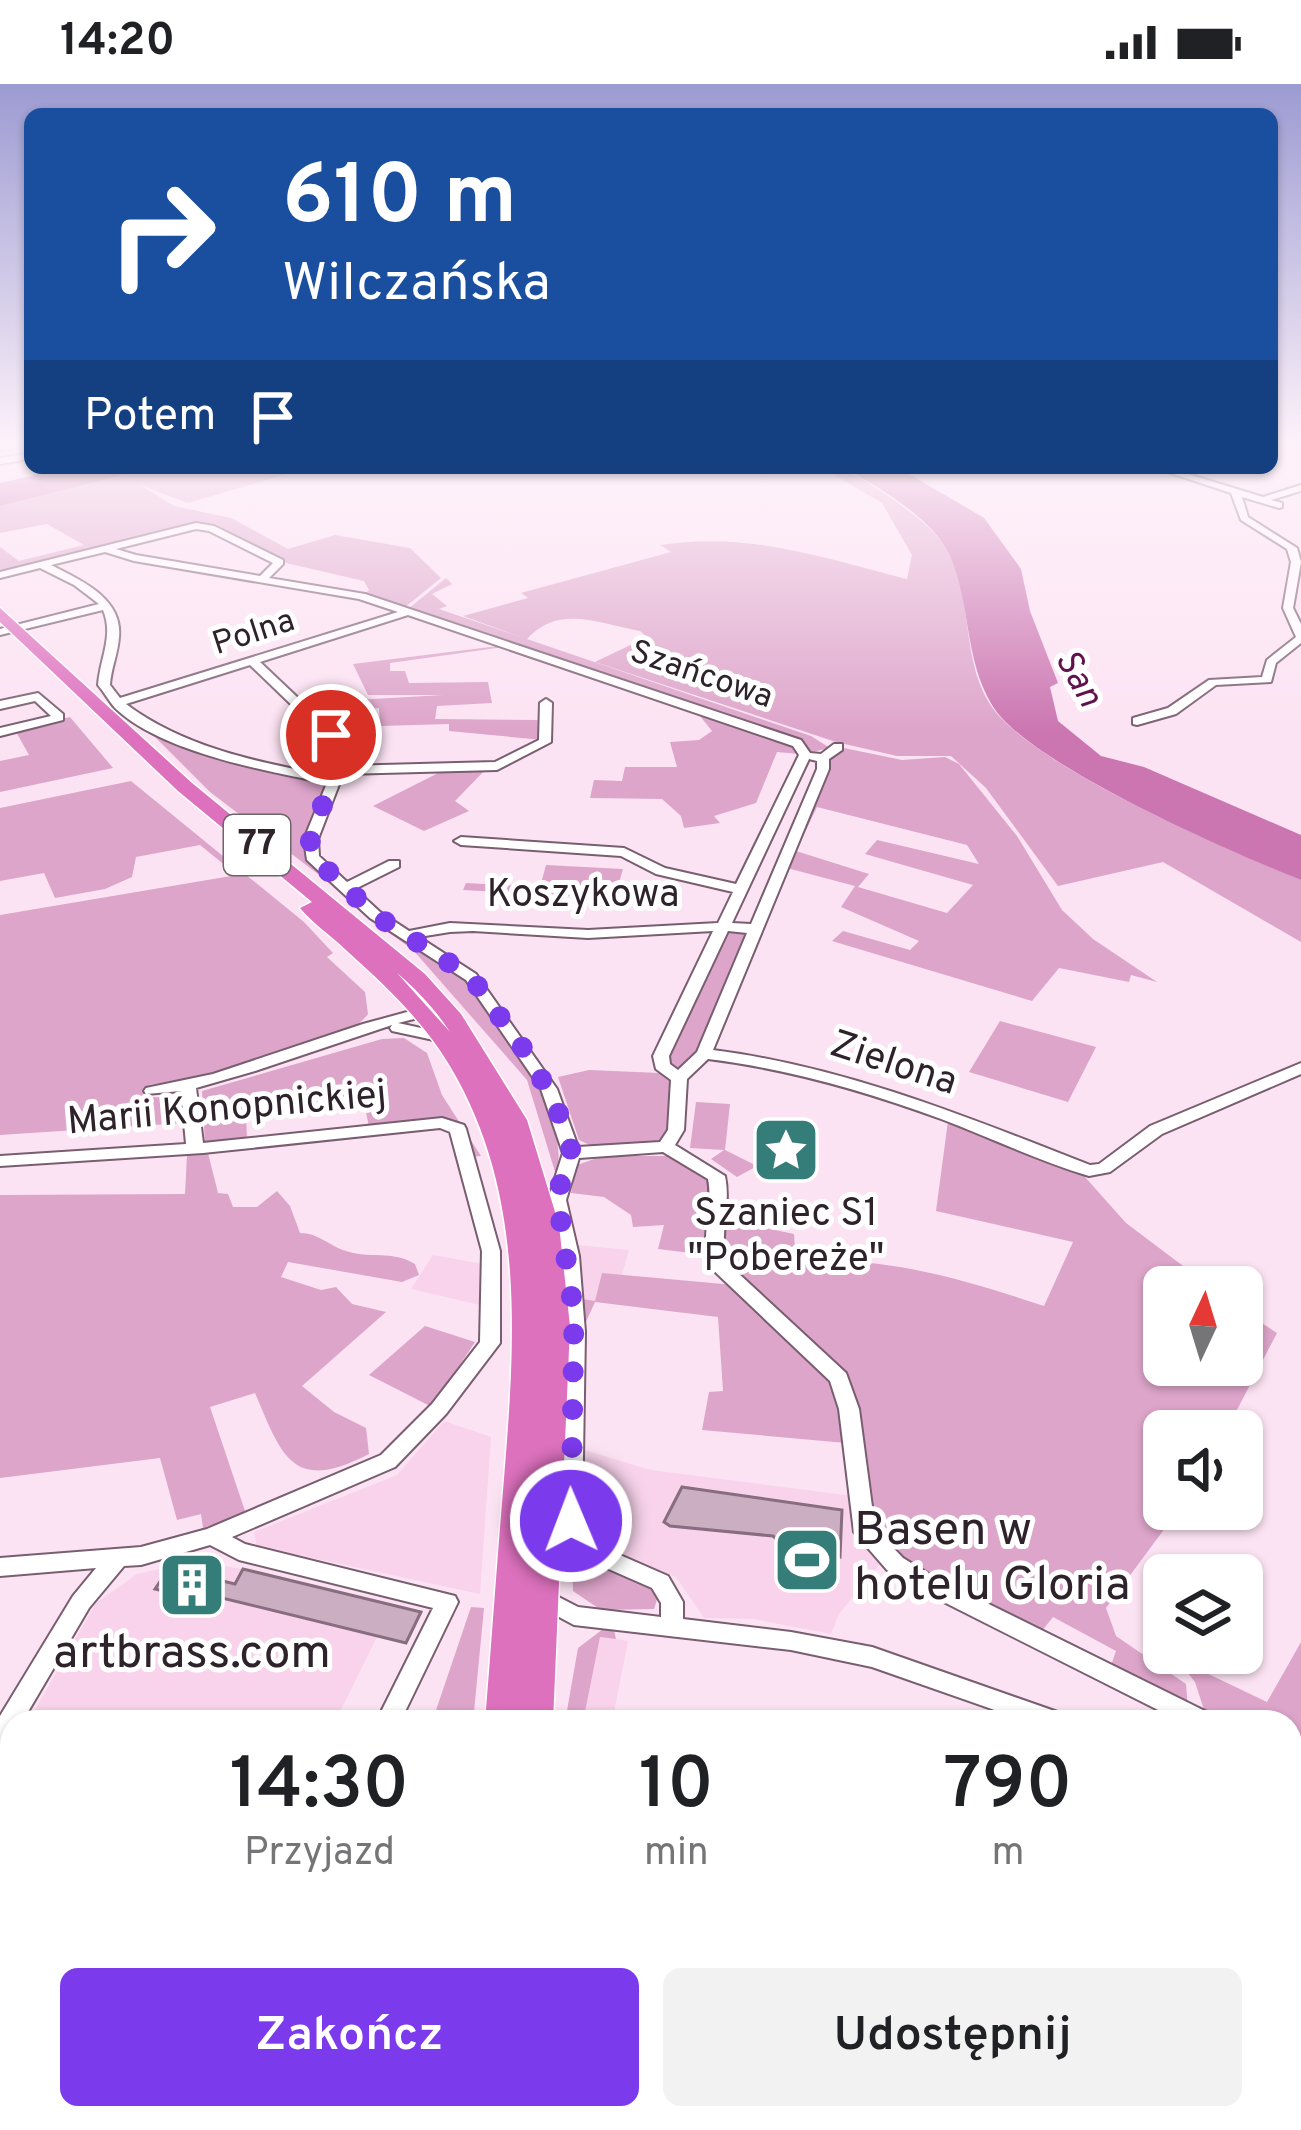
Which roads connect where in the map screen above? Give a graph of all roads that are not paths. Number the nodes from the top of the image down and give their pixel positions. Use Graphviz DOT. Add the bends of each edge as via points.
graph roads {
  1 [pos="143,539"];
  2 [pos="231,539"];
  3 [pos="1278,539"];
  4 [pos="104,548"];
  5 [pos="40,564"];
  6 [pos="0,575"];
  7 [pos="265,576"];
  8 [pos="105,605"];
  9 [pos="0,613"];
  10 [pos="405,613"];
  11 [pos="1300,631"];
  12 [pos="6,635"];
  13 [pos="255,664"];
  14 [pos="118,703"];
  15 [pos="546,703"];
  16 [pos="0,705"];
  17 [pos="1138,721"];
  18 [pos="0,732"];
  19 [pos="838,747"];
  20 [pos="805,755"];
  21 [pos="823,758"];
  22 [pos="334,775"];
  23 [pos="461,842"];
  24 [pos="756,853"];
  25 [pos="786,856"];
  26 [pos="394,864"];
  27 [pos="344,889"];
  28 [pos="740,889"];
  29 [pos="724,925"];
  30 [pos="756,928"];
  31 [pos="411,935"];
  32 [pos="419,1020"];
  33 [pos="704,1054"];
  34 [pos="1301,1068"];
  35 [pos="679,1078"];
  36 [pos="188,1085"];
  37 [pos="152,1091"];
  38 [pos="666,1147"];
  39 [pos="195,1148"];
  40 [pos="572,1153"];
  41 [pos="0,1161"];
  42 [pos="212,1536"];
  43 [pos="118,1558"];
  44 [pos="0,1567"];
  45 [pos="542,1597"];
  46 [pos="592,1619"];
  47 [pos="672,1626"];
  48 [pos="539,1655"];
  49 [pos="16,1710"];
  50 [pos="394,1710"];
  51 [pos="503,1710"];
  52 [pos="537,1710"];
  53 [pos="1024,1710"];
  54 [pos="1180,1710"];
  1 -- 4 [label="street"];
  2 -- 7 [label="street" via="280,564"];
  3 -- 11 [label="street" via="1296,562 1288,608"];
  4 -- 5 [label="street"];
  4 -- 7 [label="street, Szańcowa"];
  5 -- 6 [label="street"];
  5 -- 8 [label="street"];
  7 -- 10 [label="street, Szańcowa"];
  8 -- 12 [label="street"];
  8 -- 14 [label="street" via="114,629 104,685"];
  9 -- 12 [label="highway, 77"];
  10 -- 13 [label="street, Polna"];
  10 -- 20 [label="street, Szańcowa" via="796,743"];
  11 -- 17 [label="street" via="1271,662 1267,680 1214,682 1172,711"];
  12 -- 32 [label="highway, 77" via="170,794 396,986"];
  12 -- 32 [label="highway, 77" via="384,949"];
  13 -- 14 [label="street, Polna"];
  13 -- 22 [label="street" via="331,735 339,751"];
  14 -- 22 [label="street" via="149,727 194,744"];
  15 -- 22 [label="street" via="545,742 497,766"];
  16 -- 18 [label="street" via="42,698 59,714"];
  19 -- 21 [label="street"];
  20 -- 21 [label="street"];
  20 -- 24 [label="street, Szańcowa"];
  21 -- 25 [label="street"];
  22 -- 27 [label="street" via="310,848"];
  23 -- 28 [label="street" via="624,852 661,871"];
  24 -- 25 [label="street"];
  24 -- 28 [label="street, Szańcowa"];
  25 -- 30 [label="street"];
  26 -- 27 [label="street"];
  27 -- 31 [label="street"];
  28 -- 29 [label="street, Szańcowa"];
  29 -- 30 [label="street, Koszykowa"];
  29 -- 31 [label="street, Koszykowa"];
  29 -- 35 [label="street, Szańcowa" via="661,1056"];
  30 -- 33 [label="street"];
  31 -- 40 [label="street" via="487,996 549,1089"];
  32 -- 36 [label="street"];
  32 -- 45 [label="highway, 77" via="515,1120 546,1225 556,1326"];
  32 -- 51 [label="highway, 77" via="493,1125 526,1256 529,1329"];
  33 -- 34 [label="street, Zielona" via="856,1084 1089,1171 1163,1127"];
  33 -- 35 [label="street"];
  35 -- 38 [label="street, Szańcowa" via="676,1130"];
  36 -- 37 [label="street"];
  36 -- 39 [label="street"];
  38 -- 40 [label="street"];
  38 -- 54 [label="street" via="716,1176 716,1263 839,1378 865,1532 924,1582"];
  39 -- 41 [label="street, Marii Konopnickiej"];
  39 -- 42 [label="street, Marii Konopnickiej" via="442,1123 458,1129 491,1251 490,1343 439,1409 388,1461"];
  40 -- 47 [label="street" via="557,1194 574,1315 571,1521 596,1554 661,1582 673,1602"];
  42 -- 43 [label="street"];
  42 -- 50 [label="street" via="238,1552 446,1602"];
  43 -- 44 [label="street"];
  43 -- 49 [label="street" via="81,1602"];
  45 -- 46 [label="street"];
  45 -- 48 [label="highway, 77"];
  46 -- 47 [label="street"];
  46 -- 48 [label="street" via="562,1631"];
  47 -- 53 [label="street" via="872,1657"];
  48 -- 52 [label="highway, 77"];
}
